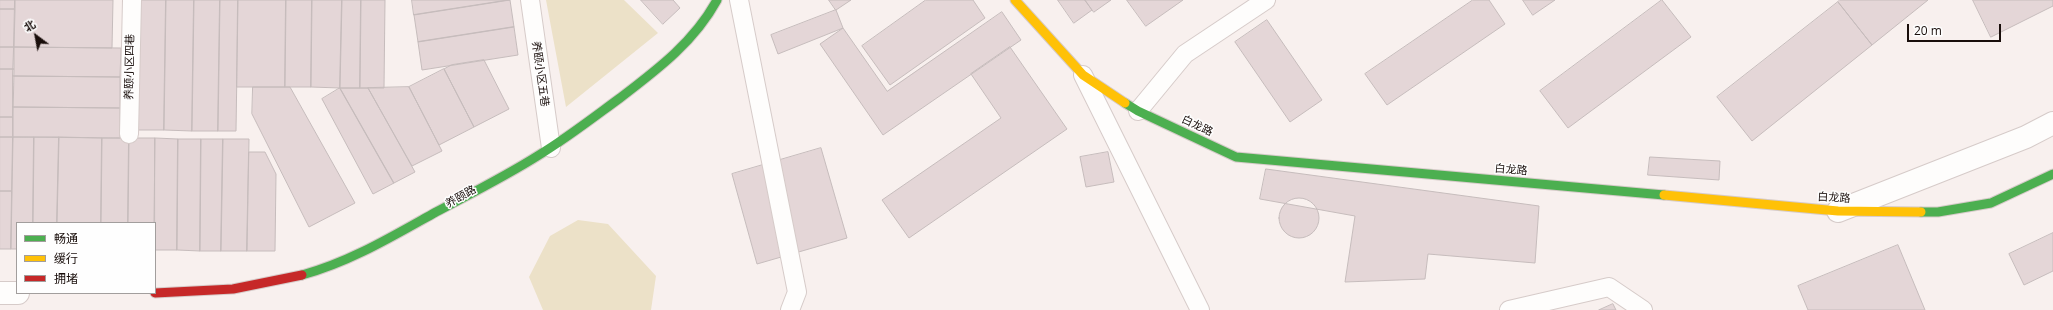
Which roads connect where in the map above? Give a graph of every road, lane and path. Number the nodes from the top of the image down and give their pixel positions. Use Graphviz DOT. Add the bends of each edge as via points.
graph roads {
  1 [pos="132,0"];
  2 [pos="530,0"];
  3 [pos="717,0"];
  4 [pos="739,0"];
  5 [pos="1015,0"];
  6 [pos="1266,0"];
  7 [pos="1083,75"];
  8 [pos="1138,112"];
  9 [pos="2053,123"];
  10 [pos="129,134"];
  11 [pos="551,148"];
  12 [pos="2053,174"];
  13 [pos="1838,211"];
  14 [pos="0,293"];
  15 [pos="16,293"];
  16 [pos="156,293"];
  17 [pos="790,310"];
  18 [pos="1200,310"];
  19 [pos="1509,310"];
  20 [pos="1643,310"];
  1 -- 10 [label="lane, 养颐小区四巷"];
  2 -- 11 [label="lane, 养颐小区五巷"];
  3 -- 11 [label="street, 养颐路" via="684,45 656,71"];
  4 -- 17 [label="lane" via="797,292"];
  5 -- 7 [label="street, 白龙路"];
  6 -- 8 [label="lane" via="1185,54"];
  7 -- 8 [label="street, 白龙路"];
  7 -- 18 [label="lane"];
  8 -- 13 [label="street, 白龙路" via="1236,157"];
  9 -- 13 [label="street" via="2026,137"];
  11 -- 16 [label="street, 养颐路" via="384,241 311,272 274,283 234,290"];
  12 -- 13 [label="street, 白龙路" via="1991,203 1938,212"];
  14 -- 15 [label="street"];
  19 -- 20 [label="lane" via="1608,287"];
}
